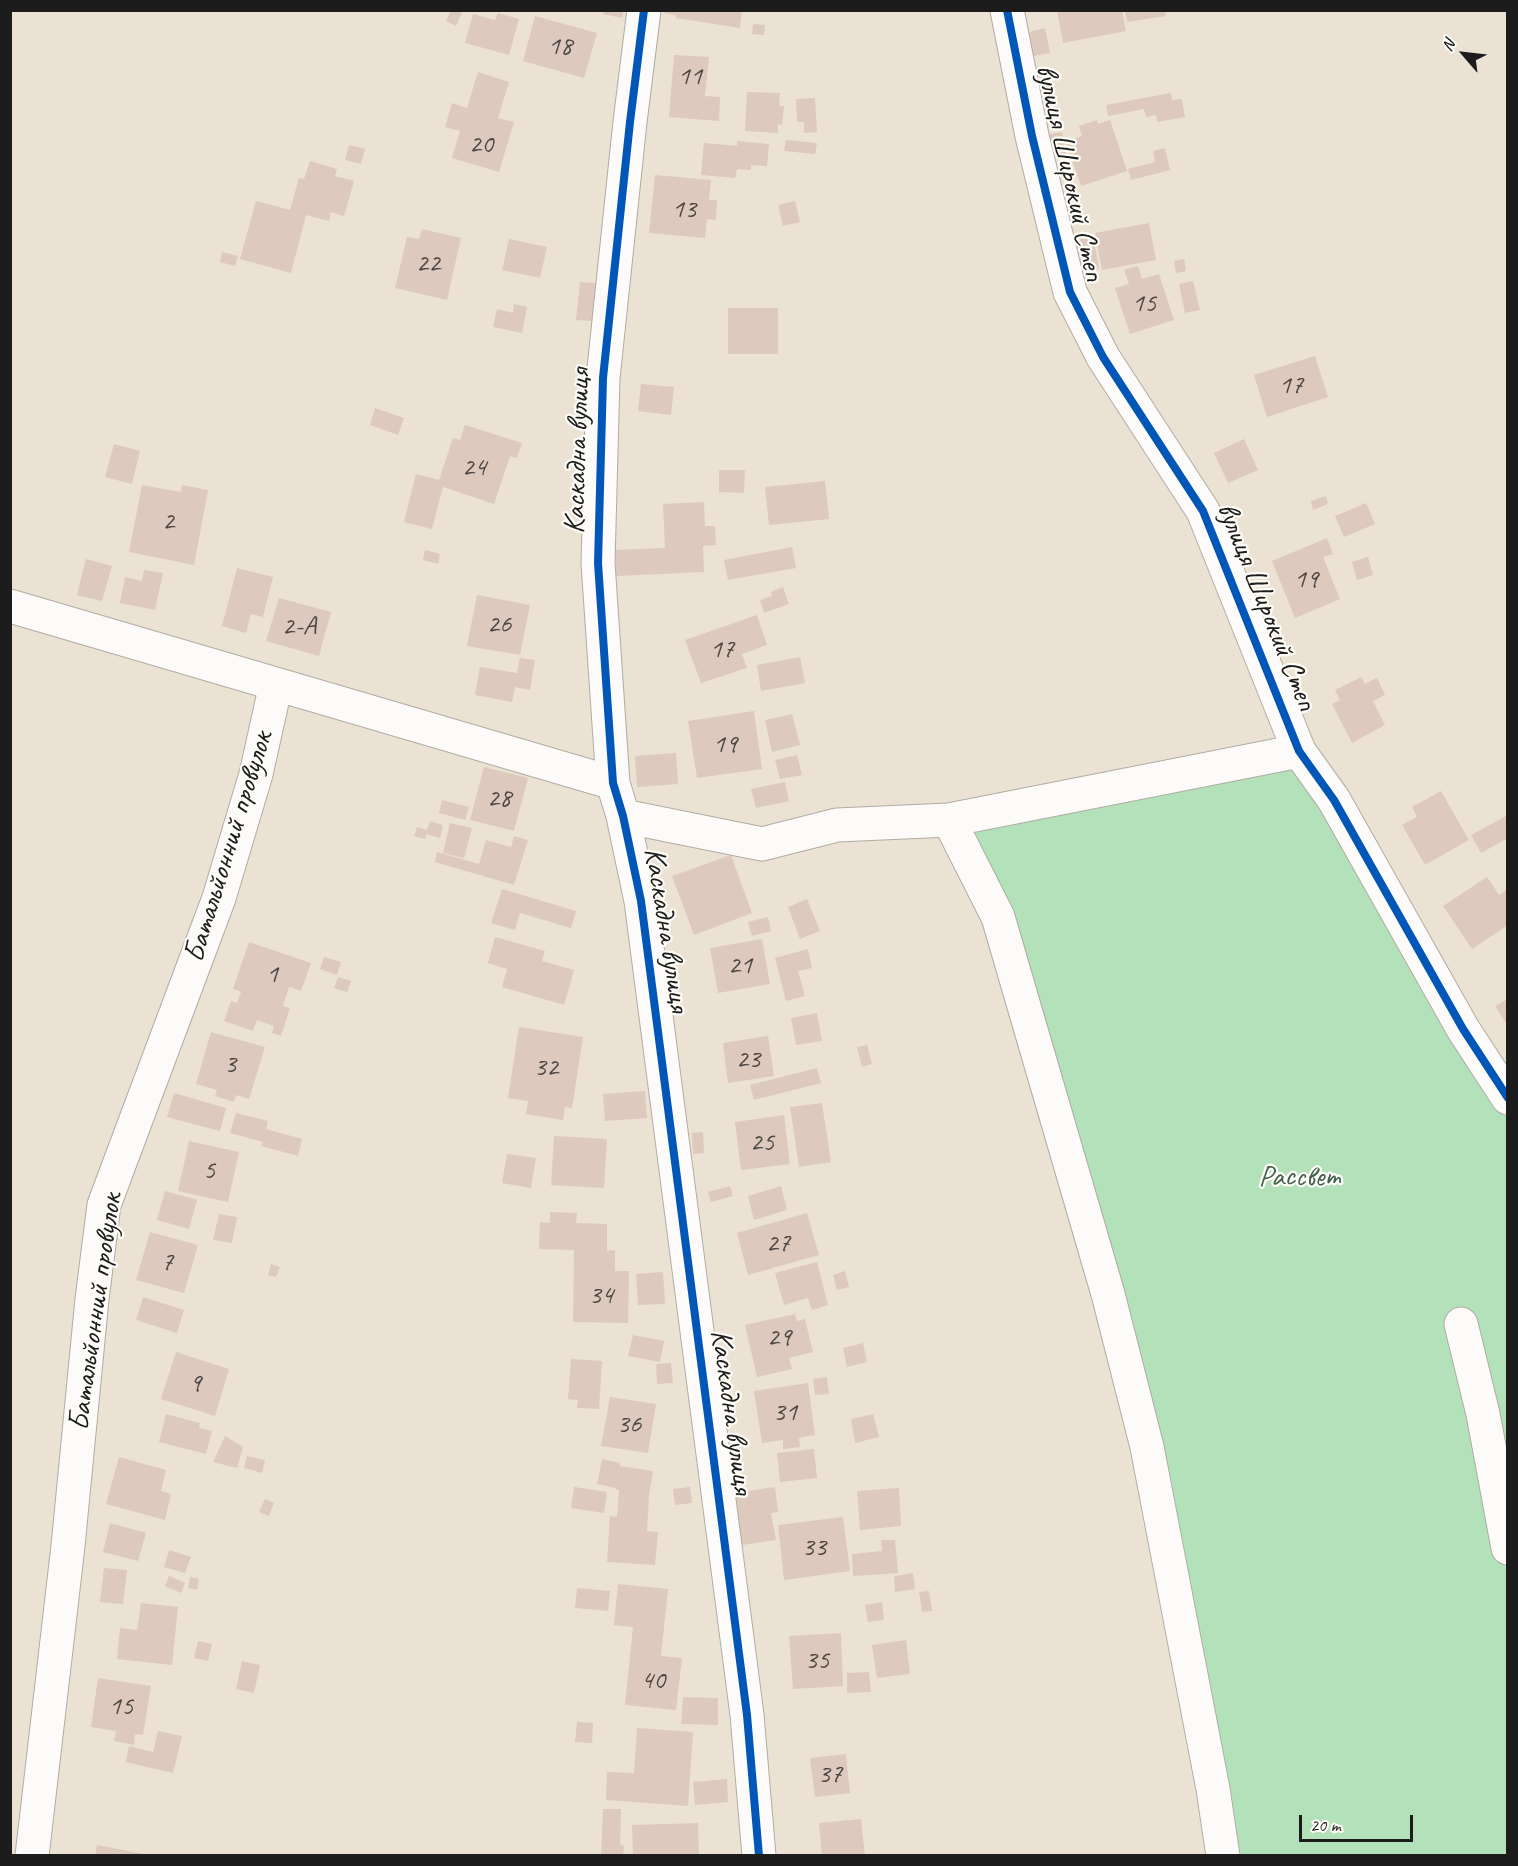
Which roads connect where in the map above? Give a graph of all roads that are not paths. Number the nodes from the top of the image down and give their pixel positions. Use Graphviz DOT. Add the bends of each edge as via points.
graph roads {
  1 [pos="644,10"];
  2 [pos="1007,10"];
  3 [pos="10,606"];
  4 [pos="276,684"];
  5 [pos="1299,751"];
  6 [pos="613,783"];
  7 [pos="623,816"];
  8 [pos="949,820"];
  9 [pos="1508,1098"];
  10 [pos="1461,1324"];
  11 [pos="1508,1548"];
  12 [pos="32,1856"];
  13 [pos="759,1856"];
  14 [pos="1223,1856"];
  1 -- 6 [label="street, Каскадна вулиця" via="603,378 598,563"];
  2 -- 5 [label="street, вулиця Широкий Степ" via="1032,136 1070,292 1103,357 1203,511"];
  3 -- 4 [label="street"];
  4 -- 6 [label="street"];
  4 -- 12 [label="street, Батальйонний провулок" via="256,774 219,897 104,1205"];
  5 -- 8 [label="street"];
  5 -- 9 [label="street, вулиця Широкий Степ" via="1334,800 1463,1029"];
  6 -- 7 [label="street, Каскадна вулиця"];
  7 -- 8 [label="street" via="762,843 837,825"];
  7 -- 13 [label="street, Каскадна вулиця" via="643,913 747,1715"];
  8 -- 14 [label="street" via="998,917 1108,1294 1147,1447"];
  10 -- 11 [label="street" via="1483,1414"];
}
